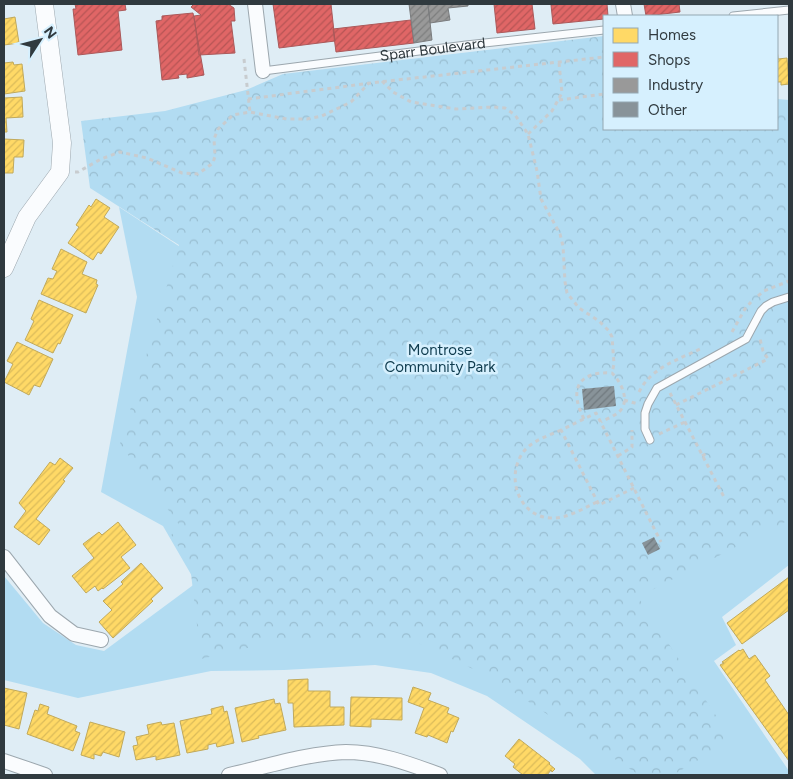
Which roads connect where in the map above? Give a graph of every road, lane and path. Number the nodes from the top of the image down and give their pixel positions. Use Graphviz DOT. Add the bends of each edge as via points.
graph roads {
  1 [pos="44,4"];
  2 [pos="255,4"];
  3 [pos="789,10"];
  4 [pos="742,15"];
  5 [pos="603,30"];
  6 [pos="603,57"];
  7 [pos="244,59"];
  8 [pos="559,63"];
  9 [pos="262,71"];
  10 [pos="382,81"];
  11 [pos="369,83"];
  12 [pos="603,94"];
  13 [pos="248,99"];
  14 [pos="559,100"];
  15 [pos="250,112"];
  16 [pos="528,134"];
  17 [pos="78,172"];
  18 [pos="4,268"];
  19 [pos="789,281"];
  20 [pos="789,297"];
  21 [pos="761,330"];
  22 [pos="727,335"];
  23 [pos="706,346"];
  24 [pos="675,361"];
  25 [pos="612,373"];
  26 [pos="665,384"];
  27 [pos="676,405"];
  28 [pos="584,419"];
  29 [pos="601,422"];
  30 [pos="685,422"];
  31 [pos="561,430"];
  32 [pos="649,439"];
  33 [pos="709,452"];
  34 [pos="702,456"];
  35 [pos="634,488"];
  36 [pos="725,499"];
  37 [pos="597,502"];
  38 [pos="661,542"];
  39 [pos="4,557"];
  40 [pos="101,640"];
  41 [pos="4,761"];
  42 [pos="45,775"];
  43 [pos="229,775"];
  44 [pos="440,775"];
  1 -- 18 [label="street" via="62,143 60,174 27,217"];
  2 -- 9 [label="street"];
  3 -- 4 [label="lane"];
  5 -- 9 [label="lane, Sparr Boulevard"];
  6 -- 8 [label="path"];
  7 -- 13 [label="path"];
  8 -- 10 [label="path"];
  8 -- 14 [label="path" via="562,93"];
  10 -- 11 [label="path"];
  10 -- 16 [label="path" via="393,92 424,105 456,109 505,108 515,115"];
  11 -- 13 [label="path"];
  11 -- 15 [label="path" via="350,102 322,116 287,119"];
  12 -- 14 [label="path"];
  13 -- 15 [label="path"];
  14 -- 16 [label="path"];
  15 -- 17 [label="path" via="233,115 218,129 214,139 213,163 198,174 182,173 147,158 120,152"];
  16 -- 25 [label="path" via="539,194 563,246 567,293 609,331 614,358"];
  19 -- 22 [label="path" via="755,298 734,330"];
  20 -- 26 [label="lane" via="766,306 746,339"];
  21 -- 27 [label="path" via="760,340 768,358"];
  23 -- 24 [label="path"];
  25 -- 28 [label="path" via="592,374 580,381 576,389 577,399"];
  25 -- 29 [label="path" via="621,384 624,404 618,413"];
  26 -- 27 [label="path"];
  26 -- 32 [label="lane" via="657,388 645,413"];
  27 -- 30 [label="path"];
  28 -- 29 [label="path" via="596,413"];
  28 -- 31 [label="path"];
  29 -- 35 [label="path"];
  30 -- 32 [label="path"];
  30 -- 34 [label="path"];
  31 -- 37 [label="path"];
  31 -- 37 [label="path" via="531,444 522,453 514,480 520,499 536,514 549,518 572,514"];
  33 -- 34 [label="path"];
  34 -- 36 [label="path"];
  35 -- 37 [label="path" via="598,505"];
  35 -- 38 [label="path"];
  39 -- 40 [label="street" via="50,616 74,634"];
  41 -- 42 [label="street"];
  43 -- 44 [label="street" via="323,754 348,752 397,760"];
}
